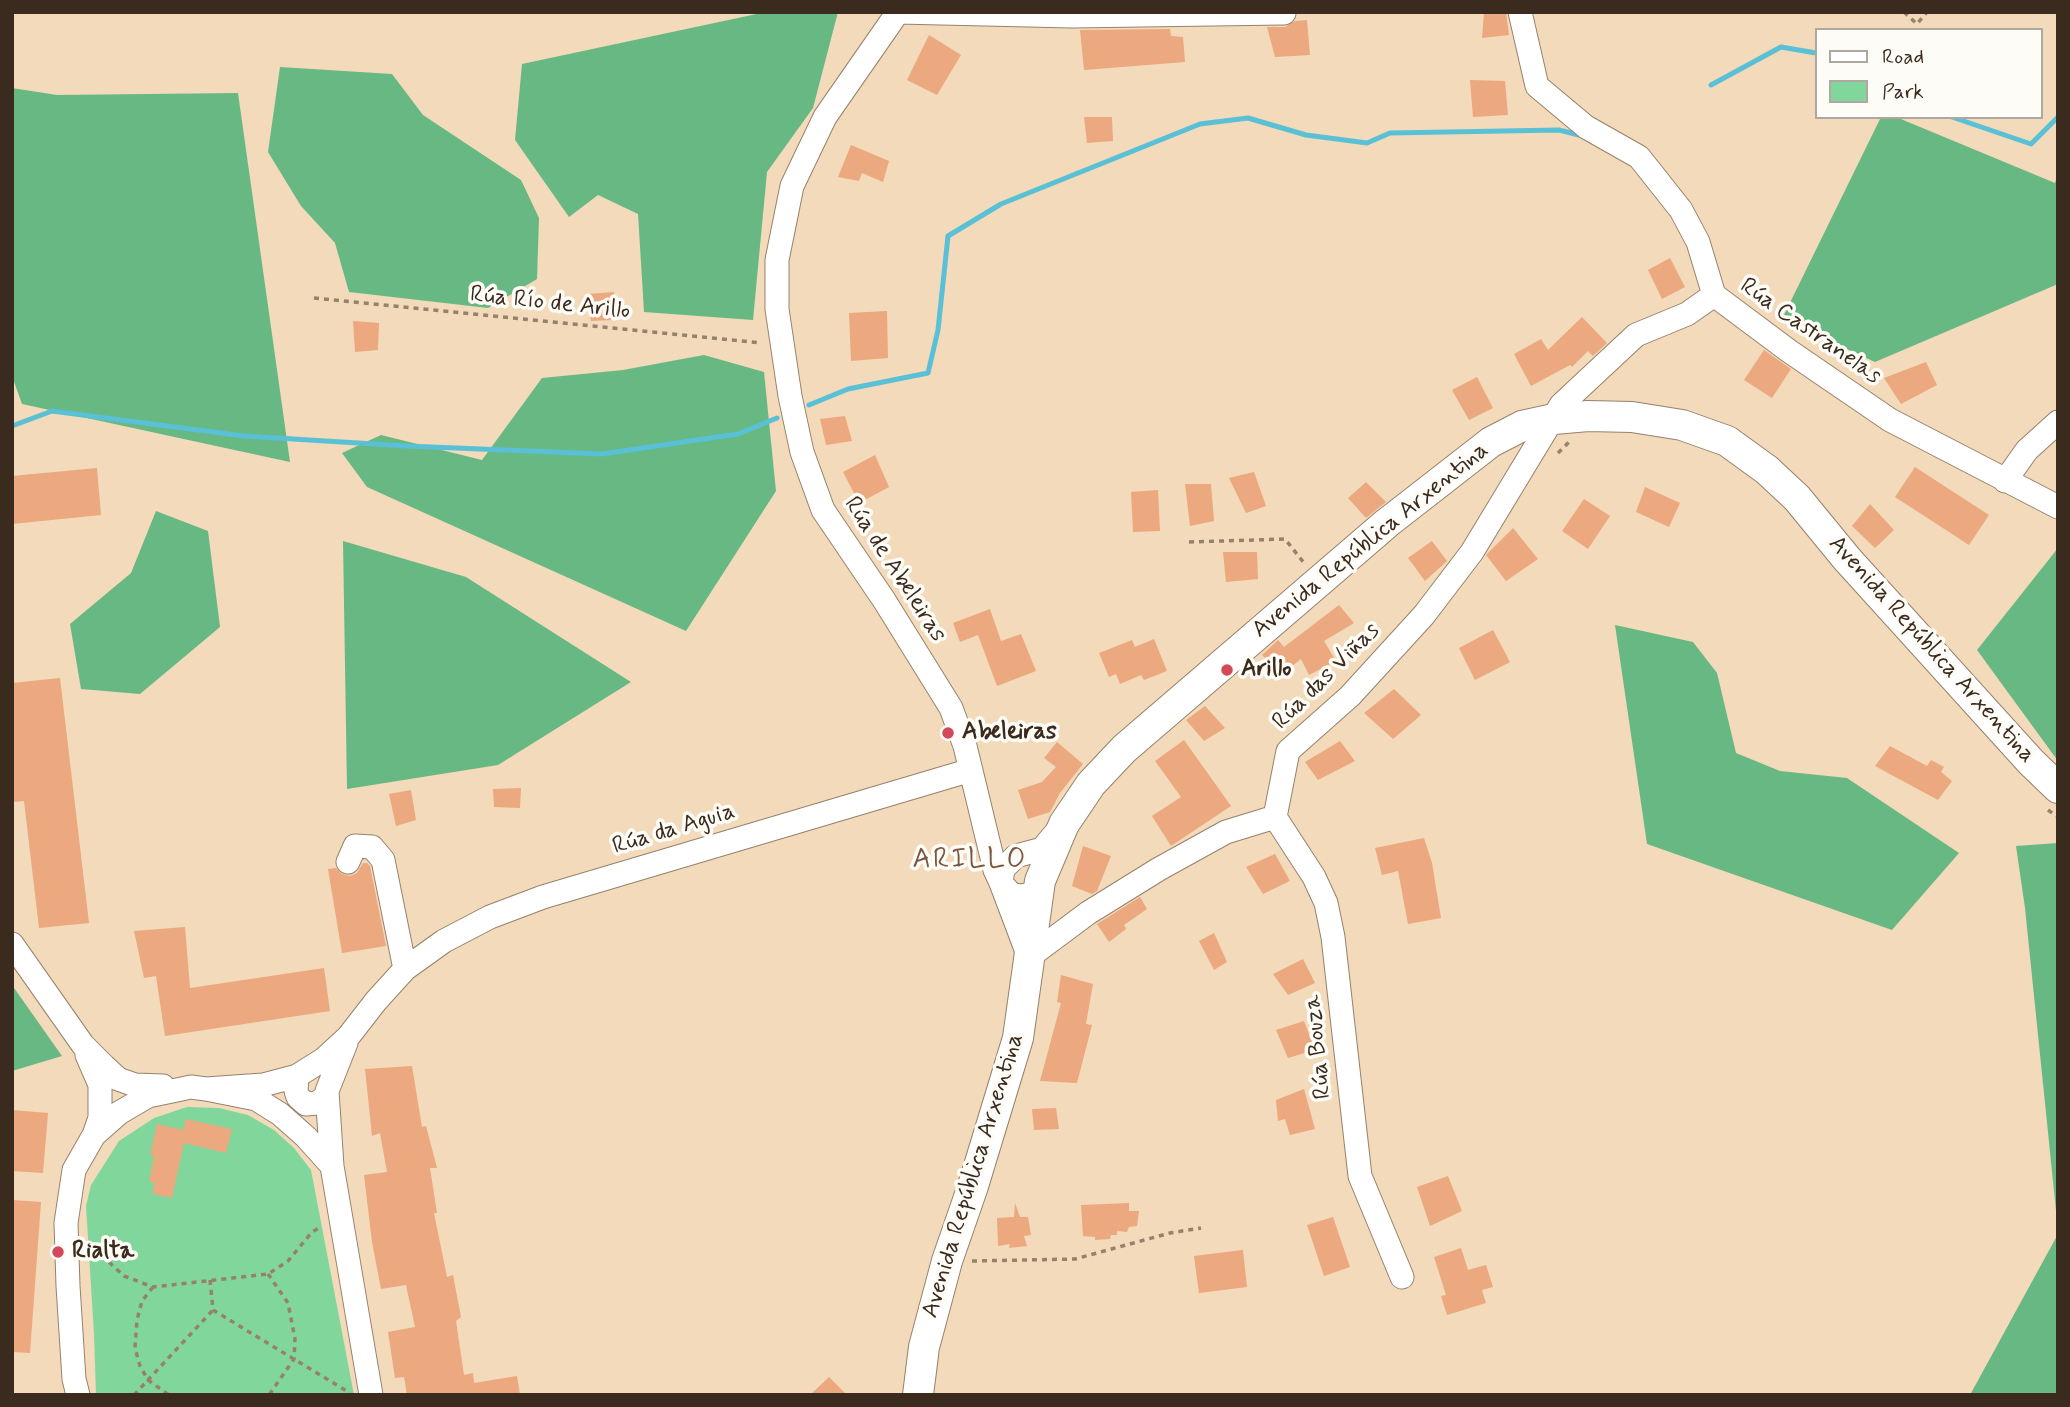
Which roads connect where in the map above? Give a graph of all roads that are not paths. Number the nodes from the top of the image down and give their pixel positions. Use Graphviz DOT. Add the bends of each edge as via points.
graph roads {
  1 [pos="898,12"];
  2 [pos="1520,12"];
  3 [pos="1284,13"];
  4 [pos="1714,295"];
  5 [pos="2058,422"];
  6 [pos="1563,429"];
  7 [pos="2005,481"];
  8 [pos="2058,507"];
  9 [pos="971,770"];
  10 [pos="2052,799"];
  11 [pos="979,804"];
  12 [pos="1275,817"];
  13 [pos="1064,824"];
  14 [pos="1016,856"];
  15 [pos="348,862"];
  16 [pos="1001,883"];
  17 [pos="1039,887"];
  18 [pos="12,944"];
  19 [pos="1028,957"];
  20 [pos="405,969"];
  21 [pos="348,1037"];
  22 [pos="83,1045"];
  23 [pos="298,1076"];
  24 [pos="198,1088"];
  25 [pos="327,1096"];
  26 [pos="94,1135"];
  27 [pos="332,1166"];
  28 [pos="1402,1277"];
  29 [pos="72,1390"];
  30 [pos="371,1394"];
  31 [pos="918,1395"];
  1 -- 3 [label="street" via="1072,16"];
  1 -- 9 [label="street, Rúa de Abeleiras" via="825,117 792,186 777,260 777,309 802,452 823,510 951,708"];
  2 -- 4 [label="street" via="1537,86 1586,127 1639,157 1682,209"];
  4 -- 6 [label="street, Rúa Castranelas" via="1687,314 1636,335 1565,401"];
  4 -- 7 [label="street, Rúa Castranelas" via="1890,420"];
  5 -- 7 [label="street" via="2027,450"];
  6 -- 10 [label="main road, Avenida República Arxentina" via="1588,416 1682,425 1727,441 1767,470 2031,762"];
  6 -- 12 [label="street, Rúa das Viñas" via="1424,615 1350,696 1288,751"];
  6 -- 13 [label="main road, Avenida República Arxentina" via="1522,426 1435,484 1124,749 1091,784"];
  7 -- 8 [label="street, Rúa Castranelas"];
  9 -- 11 [label="street, Rúa de Abeleiras"];
  9 -- 20 [label="street, Rúa da Aguia" via="543,897 455,935"];
  11 -- 14 [label="street, Rúa de Abeleiras"];
  11 -- 16 [label="street, Rúa de Abeleiras"];
  12 -- 19 [label="street" via="1226,832 1159,869"];
  12 -- 28 [label="street, Rúa Bouza" via="1326,903 1360,1176"];
  13 -- 14 [label="street, Avenida República Arxentina" via="1042,849"];
  13 -- 17 [label="main road, Avenida República Arxentina"];
  14 -- 16 [label="street" via="1003,869"];
  14 -- 17 [label="street, Rúa de Abeleiras"];
  15 -- 20 [label="street" via="355,846 372,847 383,860"];
  16 -- 17 [label="street" via="1012,895"];
  16 -- 19 [label="street, Avenida República Arxentina"];
  17 -- 19 [label="main road, Avenida República Arxentina"];
  18 -- 22 [label="street"];
  19 -- 31 [label="main road, Avenida República Arxentina" via="1018,1038 947,1261 924,1347"];
  20 -- 21 [label="street, Rúa da Aguia"];
  21 -- 23 [label="street, Rúa da Aguia"];
  21 -- 25 [label="street, Rúa da Aguia"];
  22 -- 24 [label="street" via="118,1079 135,1085"];
  22 -- 26 [label="street" via="100,1085 100,1118"];
  23 -- 24 [label="street, Rúa da Aguia" via="263,1085"];
  23 -- 25 [label="street" via="296,1091 306,1104"];
  24 -- 26 [label="street, Rúa da Aguia" via="148,1096"];
  24 -- 27 [label="street, Rúa da Aguia" via="256,1099 280,1114"];
  25 -- 27 [label="street, Rúa da Aguia"];
  26 -- 29 [label="street, Rúa da Aguia" via="74,1170 66,1223"];
  27 -- 30 [label="street, Rúa da Aguia"];
}
